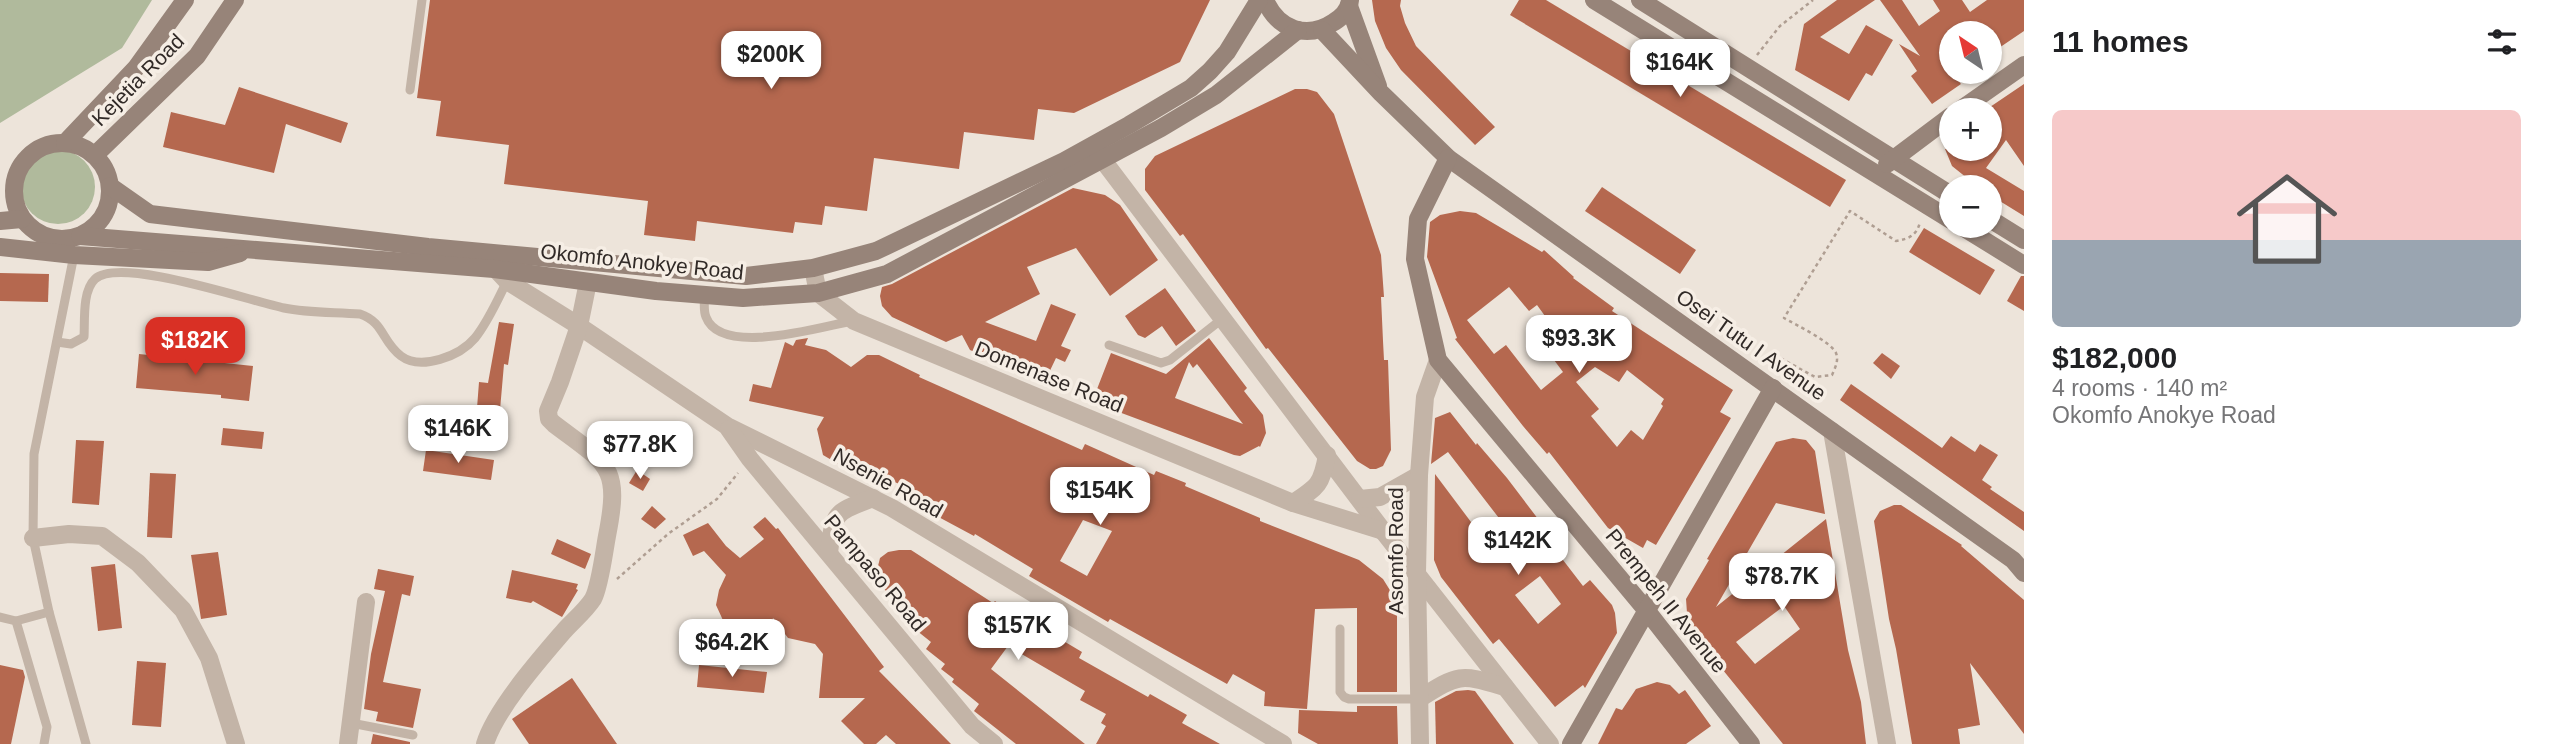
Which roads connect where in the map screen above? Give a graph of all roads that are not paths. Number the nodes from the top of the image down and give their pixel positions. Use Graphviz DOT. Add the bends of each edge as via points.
graph roads {
  1 [pos="235,0"];
  2 [pos="422,0"];
  3 [pos="1259,0"];
  4 [pos="1265,0"];
  5 [pos="1594,0"];
  6 [pos="1640,0"];
  7 [pos="181,2"];
  8 [pos="1350,3"];
  9 [pos="1298,30"];
  10 [pos="1322,30"];
  11 [pos="2024,65"];
  12 [pos="410,90"];
  13 [pos="1381,93"];
  14 [pos="1977,98"];
  15 [pos="1939,125"];
  16 [pos="65,143"];
  17 [pos="94,155"];
  18 [pos="1448,158"];
  19 [pos="1892,158"];
  20 [pos="1102,159"];
  21 [pos="1877,174"];
  22 [pos="7,181"];
  23 [pos="110,186"];
  24 [pos="1939,187"];
  25 [pos="1939,213"];
  26 [pos="22,219"];
  27 [pos="0,221"];
  28 [pos="2002,226"];
  29 [pos="80,236"];
  30 [pos="1981,238"];
  31 [pos="2024,240"];
  32 [pos="0,247"];
  33 [pos="253,250"];
  34 [pos="480,251"];
  35 [pos="74,254"];
  36 [pos="2024,264"];
  37 [pos="813,268"];
  38 [pos="501,275"];
  39 [pos="588,282"];
  40 [pos="818,293"];
  41 [pos="704,295"];
  42 [pos="1222,319"];
  43 [pos="853,321"];
  44 [pos="579,326"];
  45 [pos="57,342"];
  46 [pos="1109,345"];
  47 [pos="1438,360"];
  48 [pos="1773,388"];
  49 [pos="727,426"];
  50 [pos="1832,431"];
  51 [pos="1327,454"];
  52 [pos="1419,475"];
  53 [pos="873,498"];
  54 [pos="1360,499"];
  55 [pos="1293,503"];
  56 [pos="1383,531"];
  57 [pos="33,538"];
  58 [pos="829,553"];
  59 [pos="1417,573"];
  60 [pos="2024,573"];
  61 [pos="366,602"];
  62 [pos="1647,611"];
  63 [pos="49,612"];
  64 [pos="0,617"];
  65 [pos="16,621"];
  66 [pos="1340,629"];
  67 [pos="1505,687"];
  68 [pos="1419,699"];
  69 [pos="351,723"];
  70 [pos="413,734"];
  71 [pos="44,744"];
  72 [pos="86,744"];
  73 [pos="236,744"];
  74 [pos="348,744"];
  75 [pos="485,744"];
  76 [pos="994,744"];
  77 [pos="1283,744"];
  78 [pos="1420,744"];
  79 [pos="1550,744"];
  80 [pos="1571,744"];
  81 [pos="1751,744"];
  82 [pos="1887,744"];
  1 -- 17 [label="main road, Kejetia Road" via="197,57"];
  2 -- 12 [label="lane"];
  3 -- 37 [label="main road, Okomfo Anokye Road" via="1227,52 1191,88 1064,161 888,246"];
  4 -- 9 [label="main road" via="1283,24"];
  5 -- 21 [label="main road"];
  6 -- 19 [label="main road"];
  7 -- 16 [label="main road, Kejetia Road" via="136,68"];
  8 -- 10 [label="main road" via="1340,18"];
  8 -- 13 [label="main road"];
  9 -- 10 [label="main road"];
  9 -- 20 [label="main road, Okomfo Anokye Road" via="1216,95"];
  10 -- 13 [label="main road, Osei Tutu I Avenue"];
  11 -- 14 [label="main road"];
  13 -- 18 [label="main road, Osei Tutu I Avenue"];
  15 -- 19 [label="main road"];
  16 -- 17 [label="main road"];
  16 -- 22 [label="main road" via="34,152"];
  17 -- 23 [label="main road"];
  18 -- 47 [label="main road, Prempeh II Avenue" via="1418,219 1415,258"];
  18 -- 48 [label="main road, Osei Tutu I Avenue"];
  19 -- 21 [label="main road"];
  19 -- 24 [label="main road"];
  20 -- 40 [label="main road, Okomfo Anokye Road" via="887,274"];
  20 -- 42 [label="street"];
  21 -- 25 [label="main road"];
  22 -- 26 [label="main road"];
  23 -- 29 [label="main road" via="104,215"];
  23 -- 34 [label="main road, Okomfo Anokye Road" via="150,214"];
  26 -- 27 [label="main road"];
  26 -- 29 [label="main road" via="48,238"];
  28 -- 31 [label="main road"];
  29 -- 33 [label="main road, Okomfo Anokye Road"];
  30 -- 36 [label="main road"];
  32 -- 35 [label="main road"];
  33 -- 35 [label="main road" via="208,262"];
  33 -- 38 [label="main road, Okomfo Anokye Road"];
  34 -- 37 [label="main road, Okomfo Anokye Road" via="746,276"];
  34 -- 38 [label="street, Nsenie Road"];
  35 -- 45 [label="lane"];
  37 -- 40 [label="street"];
  38 -- 39 [label="main road, Okomfo Anokye Road"];
  38 -- 44 [label="street, Nsenie Road"];
  38 -- 45 [label="lane" via="474,340 442,360 420,362 402,357 382,330 360,314 287,309 144,274 104,274 94,279 88,290 84,337 71,344"];
  39 -- 41 [label="main road, Okomfo Anokye Road"];
  39 -- 44 [label="street"];
  40 -- 41 [label="main road, Okomfo Anokye Road" via="743,298"];
  40 -- 43 [label="street, Domenase Road"];
  41 -- 43 [label="lane" via="705,316 717,331 748,338"];
  42 -- 46 [label="lane" via="1161,363"];
  42 -- 51 [label="street"];
  43 -- 55 [label="street, Domenase Road"];
  44 -- 49 [label="street, Nsenie Road"];
  44 -- 75 [label="street" via="548,411 554,424 602,460 608,471 614,503 604,553 593,598 491,726"];
  45 -- 57 [label="lane" via="34,454"];
  47 -- 52 [label="street, Asomfo Road" via="1425,397"];
  47 -- 62 [label="main road, Prempeh II Avenue"];
  48 -- 50 [label="main road, Osei Tutu I Avenue"];
  48 -- 62 [label="main road"];
  49 -- 53 [label="street, Nsenie Road"];
  49 -- 58 [label="street, Pampaso Road"];
  50 -- 60 [label="main road, Osei Tutu I Avenue" via="2013,560"];
  50 -- 82 [label="street"];
  51 -- 54 [label="street"];
  51 -- 55 [label="street" via="1324,475"];
  52 -- 54 [label="street" via="1380,497"];
  52 -- 59 [label="street, Asomfo Road"];
  53 -- 58 [label="street" via="842,510 833,520"];
  53 -- 77 [label="street, Nsenie Road"];
  54 -- 56 [label="street"];
  55 -- 56 [label="street, Domenase Road"];
  56 -- 59 [label="street"];
  57 -- 63 [label="lane"];
  57 -- 73 [label="street" via="102,537 138,563 183,610 209,658"];
  58 -- 76 [label="street, Pampaso Road" via="972,726"];
  59 -- 67 [label="street"];
  59 -- 68 [label="street, Asomfo Road"];
  61 -- 69 [label="street"];
  62 -- 80 [label="main road"];
  62 -- 81 [label="main road, Prempeh II Avenue"];
  63 -- 65 [label="lane"];
  63 -- 72 [label="lane"];
  64 -- 65 [label="lane"];
  65 -- 71 [label="lane" via="47,727"];
  66 -- 68 [label="lane" via="1340,692 1344,697"];
  67 -- 68 [label="street" via="1469,677 1449,680"];
  67 -- 79 [label="street"];
  68 -- 78 [label="street, Asomfo Road"];
  69 -- 70 [label="lane"];
  69 -- 74 [label="street"];
}
